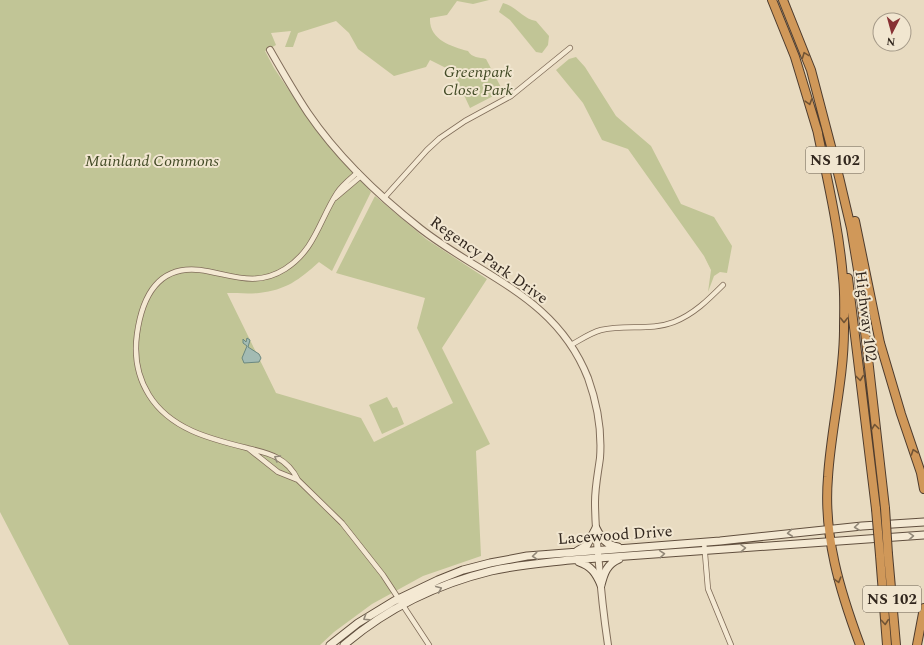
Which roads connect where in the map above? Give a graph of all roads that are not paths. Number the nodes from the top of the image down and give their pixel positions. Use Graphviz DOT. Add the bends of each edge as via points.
graph roads {
  1 [pos="772,0"];
  2 [pos="783,0"];
  3 [pos="570,48"];
  4 [pos="270,50"];
  5 [pos="811,70"];
  6 [pos="817,129"];
  7 [pos="359,174"];
  8 [pos="384,198"];
  9 [pos="723,285"];
  10 [pos="571,345"];
  11 [pos="247,448"];
  12 [pos="298,480"];
  13 [pos="924,489"];
  14 [pos="881,509"];
  15 [pos="924,522"];
  16 [pos="596,528"];
  17 [pos="829,530"];
  18 [pos="924,535"];
  19 [pos="704,542"];
  20 [pos="830,542"];
  21 [pos="624,549"];
  22 [pos="704,550"];
  23 [pos="574,552"];
  24 [pos="598,555"];
  25 [pos="623,557"];
  26 [pos="570,560"];
  27 [pos="601,585"];
  28 [pos="401,601"];
  29 [pos="924,608"];
  30 [pos="330,645"];
  31 [pos="344,645"];
  32 [pos="429,645"];
  33 [pos="608,645"];
  34 [pos="731,645"];
  35 [pos="860,645"];
  36 [pos="887,645"];
  37 [pos="896,645"];
  38 [pos="917,645"];
  1 -- 6 [label="highway, Highway 102 / NS 102, one-way" via="795,57"];
  5 -- 2 [label="highway, Highway 102 / NS 102, one-way"];
  3 -- 8 [label="street" via="511,96 440,138"];
  4 -- 7 [label="street, Regency Park Drive" via="309,114"];
  13 -- 5 [label="highway, one-way" via="880,343 847,187"];
  14 -- 5 [label="highway, Highway 102 / NS 102, one-way" via="857,263 839,177"];
  6 -- 14 [label="highway, Highway 102 / NS 102, one-way" via="847,272"];
  6 -- 17 [label="highway, one-way" via="844,279 840,390 828,477"];
  7 -- 8 [label="street, Regency Park Drive"];
  7 -- 11 [label="street" via="333,201 308,248 298,260 285,269 267,277 244,279 201,270 181,270 158,281 144,304 135,354 140,376 151,398 166,416 178,425 192,432"];
  8 -- 10 [label="street, Regency Park Drive" via="453,252 526,298 553,322"];
  9 -- 10 [label="street" via="704,304 674,322 654,327 602,330"];
  10 -- 16 [label="street, Regency Park Drive" via="588,379 599,423"];
  11 -- 12 [label="street" via="278,472"];
  12 -- 11 [label="street, one-way" via="294,472 277,457"];
  12 -- 28 [label="street" via="349,531"];
  14 -- 36 [label="highway, Highway 102 / NS 102, one-way, bridge" via="880,555"];
  14 -- 37 [label="highway, Highway 102 / NS 102, bridge" via="888,554"];
  15 -- 17 [label="main road, Lacewood Drive, one-way"];
  16 -- 21 [label="main road" via="607,543"];
  16 -- 23 [label="main road" via="587,545"];
  16 -- 24 [label="street, Regency Park Drive"];
  17 -- 19 [label="main road, Lacewood Drive, one-way"];
  17 -- 20 [label="highway"];
  20 -- 18 [label="main road, Lacewood Drive, one-way"];
  19 -- 21 [label="main road, Lacewood Drive"];
  19 -- 22 [label="street"];
  22 -- 20 [label="main road, Lacewood Drive, one-way"];
  20 -- 35 [label="highway, one-way" via="835,569"];
  21 -- 24 [label="main road, Lacewood Drive"];
  25 -- 22 [label="main road, Lacewood Drive, one-way"];
  22 -- 34 [label="street" via="708,589"];
  23 -- 24 [label="main road, Lacewood Drive"];
  23 -- 28 [label="main road, Lacewood Drive, one-way" via="527,556 463,570 438,580"];
  24 -- 25 [label="main road, Lacewood Drive"];
  24 -- 26 [label="main road, Lacewood Drive"];
  24 -- 27 [label="street, Regency Park Drive"];
  25 -- 27 [label="main road" via="609,565"];
  26 -- 27 [label="main road" via="589,566"];
  28 -- 26 [label="main road, Lacewood Drive, one-way" via="492,571"];
  27 -- 33 [label="street, Regency Park Drive"];
  28 -- 30 [label="main road, Lacewood Drive, one-way" via="358,623"];
  28 -- 31 [label="main road, Lacewood Drive"];
  28 -- 32 [label="street"];
  29 -- 38 [label="highway"];
}
